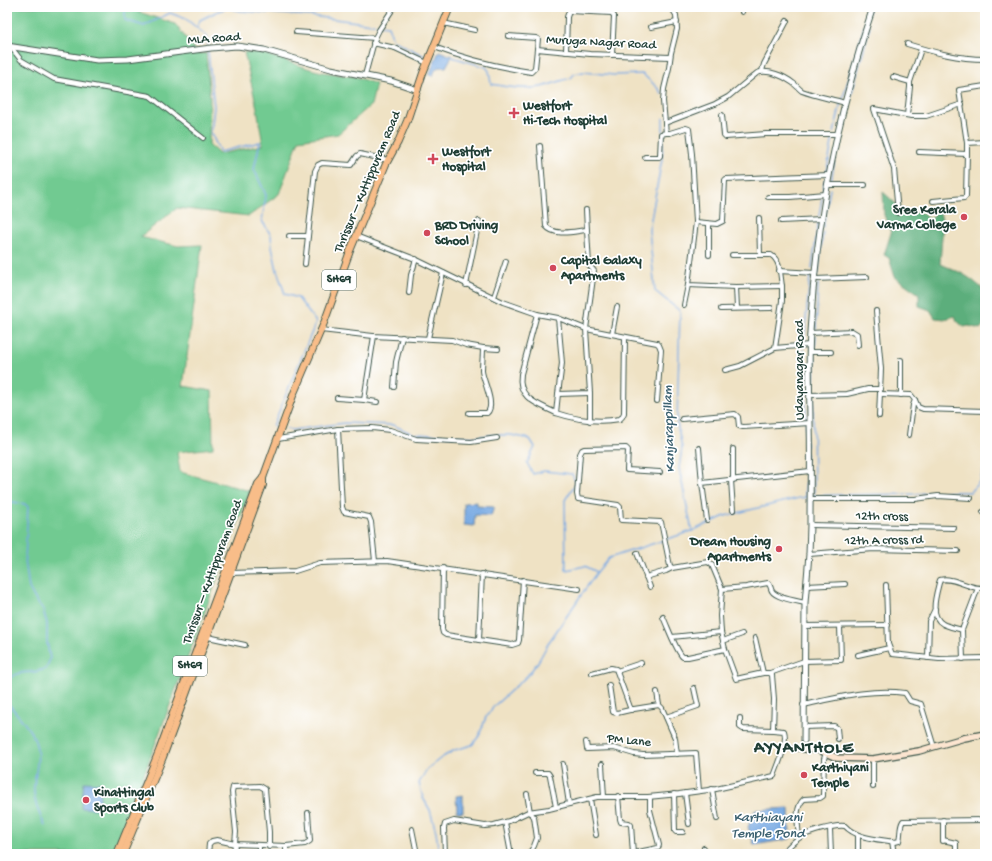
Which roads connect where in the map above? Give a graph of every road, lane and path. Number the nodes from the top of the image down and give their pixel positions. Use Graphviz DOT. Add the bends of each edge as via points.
graph roads {
  1 [pos="394,7"];
  2 [pos="450,7"];
  3 [pos="671,7"];
  4 [pos="873,7"];
  5 [pos="569,9"];
  6 [pos="786,21"];
  7 [pos="677,22"];
  8 [pos="443,23"];
  9 [pos="651,27"];
  10 [pos="475,30"];
  11 [pos="296,32"];
  12 [pos="508,36"];
  13 [pos="375,38"];
  14 [pos="373,43"];
  15 [pos="907,44"];
  16 [pos="8,46"];
  17 [pos="434,47"];
  18 [pos="537,49"];
  19 [pos="921,49"];
  20 [pos="566,52"];
  21 [pos="612,55"];
  22 [pos="670,57"];
  23 [pos="985,59"];
  24 [pos="428,60"];
  25 [pos="762,71"];
  26 [pos="364,75"];
  27 [pos="893,76"];
  28 [pos="910,82"];
  29 [pos="985,86"];
  30 [pos="418,90"];
  31 [pos="845,103"];
  32 [pos="962,104"];
  33 [pos="722,115"];
  34 [pos="907,115"];
  35 [pos="665,123"];
  36 [pos="664,133"];
  37 [pos="838,134"];
  38 [pos="203,138"];
  39 [pos="985,142"];
  40 [pos="967,143"];
  41 [pos="540,146"];
  42 [pos="919,152"];
  43 [pos="967,154"];
  44 [pos="645,157"];
  45 [pos="388,160"];
  46 [pos="829,175"];
  47 [pos="827,185"];
  48 [pos="865,186"];
  49 [pos="826,194"];
  50 [pos="768,197"];
  51 [pos="933,201"];
  52 [pos="586,210"];
  53 [pos="898,213"];
  54 [pos="759,218"];
  55 [pos="821,219"];
  56 [pos="479,221"];
  57 [pos="781,221"];
  58 [pos="696,222"];
  59 [pos="709,224"];
  60 [pos="587,230"];
  61 [pos="289,236"];
  62 [pos="308,236"];
  63 [pos="356,236"];
  64 [pos="709,255"];
  65 [pos="732,255"];
  66 [pos="760,255"];
  67 [pos="416,259"];
  68 [pos="506,261"];
  69 [pos="305,264"];
  70 [pos="780,271"];
  71 [pos="443,273"];
  72 [pos="815,273"];
  73 [pos="867,277"];
  74 [pos="815,279"];
  75 [pos="466,284"];
  76 [pos="688,285"];
  77 [pos="782,286"];
  78 [pos="736,287"];
  79 [pos="409,293"];
  80 [pos="494,298"];
  81 [pos="684,305"];
  82 [pos="617,307"];
  83 [pos="721,308"];
  84 [pos="737,308"];
  85 [pos="771,308"];
  86 [pos="876,311"];
  87 [pos="537,314"];
  88 [pos="558,318"];
  89 [pos="586,329"];
  90 [pos="320,330"];
  91 [pos="810,333"];
  92 [pos="612,334"];
  93 [pos="374,336"];
  94 [pos="402,337"];
  95 [pos="625,337"];
  96 [pos="428,338"];
  97 [pos="809,345"];
  98 [pos="858,345"];
  99 [pos="483,348"];
  100 [pos="775,348"];
  101 [pos="498,349"];
  102 [pos="810,352"];
  103 [pos="831,352"];
  104 [pos="901,360"];
  105 [pos="725,370"];
  106 [pos="394,387"];
  107 [pos="881,388"];
  108 [pos="590,393"];
  109 [pos="558,394"];
  110 [pos="881,394"];
  111 [pos="901,394"];
  112 [pos="813,395"];
  113 [pos="338,398"];
  114 [pos="364,400"];
  115 [pos="915,400"];
  116 [pos="657,401"];
  117 [pos="377,402"];
  118 [pos="985,411"];
  119 [pos="469,413"];
  120 [pos="556,413"];
  121 [pos="880,416"];
  122 [pos="682,418"];
  123 [pos="590,421"];
  124 [pos="810,423"];
  125 [pos="338,429"];
  126 [pos="909,435"];
  127 [pos="496,438"];
  128 [pos="278,439"];
  129 [pos="699,448"];
  130 [pos="733,449"];
  131 [pos="810,471"];
  132 [pos="660,472"];
  133 [pos="263,478"];
  134 [pos="732,480"];
  135 [pos="702,483"];
  136 [pos="810,498"];
  137 [pos="971,498"];
  138 [pos="732,510"];
  139 [pos="707,520"];
  140 [pos="810,525"];
  141 [pos="954,528"];
  142 [pos="958,551"];
  143 [pos="637,553"];
  144 [pos="809,554"];
  145 [pos="375,561"];
  146 [pos="443,568"];
  147 [pos="672,568"];
  148 [pos="232,573"];
  149 [pos="482,574"];
  150 [pos="646,577"];
  151 [pos="523,580"];
  152 [pos="845,584"];
  153 [pos="886,585"];
  154 [pos="806,586"];
  155 [pos="650,587"];
  156 [pos="985,587"];
  157 [pos="978,588"];
  158 [pos="579,589"];
  159 [pos="722,589"];
  160 [pos="805,603"];
  161 [pos="935,609"];
  162 [pos="662,617"];
  163 [pos="888,625"];
  164 [pos="805,626"];
  165 [pos="840,626"];
  166 [pos="962,630"];
  167 [pos="721,632"];
  168 [pos="742,634"];
  169 [pos="208,637"];
  170 [pos="672,637"];
  171 [pos="755,638"];
  172 [pos="479,640"];
  173 [pos="723,641"];
  174 [pos="245,645"];
  175 [pos="889,648"];
  176 [pos="725,649"];
  177 [pos="858,655"];
  178 [pos="928,658"];
  179 [pos="985,658"];
  180 [pos="963,659"];
  181 [pos="804,661"];
  182 [pos="641,663"];
  183 [pos="617,671"];
  184 [pos="592,673"];
  185 [pos="763,673"];
  186 [pos="770,673"];
  187 [pos="609,685"];
  188 [pos="694,688"];
  189 [pos="656,692"];
  190 [pos="659,705"];
  191 [pos="803,705"];
  192 [pos="631,710"];
  193 [pos="666,718"];
  194 [pos="740,718"];
  195 [pos="804,726"];
  196 [pos="773,730"];
  197 [pos="985,734"];
  198 [pos="838,739"];
  199 [pos="804,741"];
  200 [pos="586,742"];
  201 [pos="934,746"];
  202 [pos="783,748"];
  203 [pos="801,749"];
  204 [pos="811,749"];
  205 [pos="826,753"];
  206 [pos="677,754"];
  207 [pos="873,759"];
  208 [pos="563,764"];
  209 [pos="602,764"];
  210 [pos="535,773"];
  211 [pos="873,787"];
  212 [pos="712,789"];
  213 [pos="699,791"];
  214 [pos="685,793"];
  215 [pos="527,794"];
  216 [pos="674,794"];
  217 [pos="618,796"];
  218 [pos="604,797"];
  219 [pos="650,797"];
  220 [pos="590,799"];
  221 [pos="569,804"];
  222 [pos="556,807"];
  223 [pos="308,812"];
  224 [pos="530,812"];
  225 [pos="717,819"];
  226 [pos="943,820"];
  227 [pos="985,820"];
  228 [pos="505,822"];
  229 [pos="689,824"];
  230 [pos="830,828"];
  231 [pos="412,829"];
  232 [pos="683,832"];
  233 [pos="596,835"];
  234 [pos="858,835"];
  235 [pos="799,837"];
  236 [pos="892,841"];
  237 [pos="235,844"];
  238 [pos="259,846"];
  239 [pos="286,846"];
  240 [pos="269,847"];
  241 [pos="704,848"];
  242 [pos="633,853"];
  243 [pos="117,854"];
  244 [pos="123,854"];
  245 [pos="208,854"];
  246 [pos="234,854"];
  247 [pos="259,854"];
  248 [pos="286,854"];
  249 [pos="417,854"];
  250 [pos="445,854"];
  251 [pos="511,854"];
  252 [pos="529,854"];
  253 [pos="707,854"];
  254 [pos="782,854"];
  255 [pos="831,854"];
  256 [pos="858,854"];
  257 [pos="894,854"];
  258 [pos="956,854"];
  1 -- 13 [label="street"];
  2 -- 8 [label="main road, Thrissur – Kuttippuram Road / SH69"];
  3 -- 7 [label="street"];
  4 -- 31 [label="street, Udayanagar Road"];
  5 -- 20 [label="street"];
  5 -- 21 [label="street" via="612,13"];
  6 -- 25 [label="street"];
  7 -- 9 [label="street"];
  7 -- 22 [label="street"];
  8 -- 10 [label="street"];
  8 -- 17 [label="main road, Thrissur – Kuttippuram Road / SH69"];
  11 -- 13 [label="street"];
  12 -- 18 [label="street" via="536,38"];
  13 -- 14 [label="street"];
  14 -- 24 [label="street"];
  14 -- 26 [label="street"];
  15 -- 19 [label="street"];
  16 -- 26 [label="street, MLA Road" via="97,60 128,59 237,46 264,50 325,68"];
  16 -- 38 [label="street" via="21,60 54,80 150,96"];
  17 -- 18 [label="street, Muruga Nagar Road" via="466,59 532,72 535,68"];
  17 -- 24 [label="main road, Thrissur – Kuttippuram Road / SH69"];
  18 -- 20 [label="street, Muruga Nagar Road"];
  19 -- 23 [label="street" via="967,59"];
  19 -- 28 [label="street"];
  20 -- 21 [label="street, Muruga Nagar Road"];
  21 -- 22 [label="street, Muruga Nagar Road"];
  22 -- 35 [label="street" via="663,95"];
  24 -- 30 [label="main road, Thrissur – Kuttippuram Road / SH69"];
  25 -- 31 [label="street" via="785,78 801,90"];
  25 -- 35 [label="street" via="715,104"];
  26 -- 30 [label="street, MLA Road"];
  27 -- 28 [label="street"];
  28 -- 34 [label="street"];
  29 -- 32 [label="street" via="959,90"];
  30 -- 45 [label="main road, Thrissur – Kuttippuram Road / SH69" via="407,121"];
  31 -- 37 [label="street, Udayanagar Road"];
  32 -- 34 [label="street" via="926,116"];
  32 -- 40 [label="street"];
  33 -- 37 [label="street" via="726,137"];
  34 -- 53 [label="street" via="874,109 894,169"];
  35 -- 36 [label="street"];
  36 -- 44 [label="street" via="660,156"];
  36 -- 58 [label="street" via="686,128 689,130"];
  37 -- 46 [label="street, Udayanagar Road"];
  39 -- 40 [label="street"];
  40 -- 43 [label="street"];
  41 -- 60 [label="street" via="546,226 549,231 555,232"];
  42 -- 43 [label="street"];
  43 -- 51 [label="street" via="966,196"];
  45 -- 62 [label="street" via="360,154 351,165 318,165 315,171"];
  45 -- 63 [label="main road, Thrissur – Kuttippuram Road / SH69"];
  46 -- 47 [label="street, Udayanagar Road"];
  46 -- 59 [label="street" via="726,179 723,221 719,224"];
  47 -- 48 [label="street"];
  47 -- 49 [label="street, Udayanagar Road"];
  49 -- 50 [label="street"];
  49 -- 55 [label="street, Udayanagar Road"];
  52 -- 60 [label="street"];
  54 -- 66 [label="street"];
  55 -- 57 [label="street"];
  55 -- 72 [label="street, Udayanagar Road"];
  56 -- 75 [label="street"];
  58 -- 59 [label="street"];
  58 -- 76 [label="street"];
  59 -- 64 [label="street"];
  60 -- 89 [label="street" via="589,266 594,271"];
  61 -- 62 [label="street"];
  62 -- 69 [label="street"];
  63 -- 67 [label="street"];
  63 -- 90 [label="main road, Thrissur – Kuttippuram Road / SH69"];
  65 -- 66 [label="street"];
  66 -- 70 [label="street" via="774,257"];
  67 -- 71 [label="street"];
  67 -- 79 [label="street"];
  68 -- 80 [label="street"];
  70 -- 72 [label="street"];
  70 -- 77 [label="street"];
  71 -- 75 [label="street"];
  71 -- 96 [label="street"];
  72 -- 74 [label="street, Udayanagar Road"];
  73 -- 74 [label="street"];
  74 -- 91 [label="street, Udayanagar Road"];
  75 -- 80 [label="street"];
  76 -- 78 [label="street"];
  76 -- 81 [label="street"];
  77 -- 78 [label="street"];
  77 -- 100 [label="street"];
  78 -- 84 [label="street"];
  80 -- 87 [label="street"];
  82 -- 92 [label="street"];
  83 -- 84 [label="street"];
  84 -- 85 [label="street"];
  86 -- 107 [label="street"];
  87 -- 88 [label="street"];
  87 -- 120 [label="street" via="520,384 530,400"];
  88 -- 89 [label="street"];
  88 -- 109 [label="street" via="562,363"];
  89 -- 92 [label="street"];
  89 -- 108 [label="street"];
  90 -- 93 [label="street"];
  90 -- 128 [label="main road, Thrissur – Kuttippuram Road / SH69"];
  91 -- 97 [label="street, Udayanagar Road"];
  91 -- 98 [label="street" via="852,331 856,334"];
  92 -- 95 [label="street"];
  93 -- 94 [label="street"];
  93 -- 114 [label="street"];
  94 -- 96 [label="street"];
  94 -- 106 [label="street"];
  95 -- 116 [label="street" via="659,345"];
  95 -- 123 [label="street" via="624,413 622,417 609,421"];
  96 -- 99 [label="street" via="452,340"];
  97 -- 100 [label="street"];
  97 -- 102 [label="street, Udayanagar Road"];
  99 -- 101 [label="street"];
  99 -- 119 [label="street" via="482,373 490,408 488,412"];
  100 -- 105 [label="street" via="740,366"];
  102 -- 103 [label="street"];
  102 -- 112 [label="street, Udayanagar Road"];
  104 -- 111 [label="street"];
  107 -- 110 [label="street"];
  107 -- 112 [label="street" via="847,394"];
  108 -- 109 [label="street"];
  108 -- 123 [label="street"];
  109 -- 120 [label="street"];
  110 -- 111 [label="street"];
  110 -- 121 [label="street"];
  111 -- 115 [label="street" via="911,395"];
  112 -- 124 [label="street, Udayanagar Road"];
  113 -- 114 [label="street"];
  114 -- 117 [label="street"];
  115 -- 118 [label="street" via="923,409"];
  115 -- 126 [label="street"];
  120 -- 123 [label="street"];
  122 -- 124 [label="street" via="735,414 739,426 743,427"];
  124 -- 131 [label="street, Udayanagar Road"];
  125 -- 127 [label="street" via="390,430 416,439 471,442"];
  125 -- 128 [label="street"];
  125 -- 145 [label="street" via="342,507 344,512 368,517 371,522"];
  128 -- 133 [label="main road, Thrissur – Kuttippuram Road / SH69"];
  129 -- 135 [label="street"];
  130 -- 134 [label="street"];
  131 -- 134 [label="street"];
  131 -- 136 [label="street, Udayanagar Road"];
  132 -- 147 [label="street" via="627,470 626,448 584,449 580,454 577,494 579,500 618,505 621,520 661,522"];
  133 -- 148 [label="main road, Thrissur – Kuttippuram Road" via="263,485"];
  133 -- 243 [label="main road, Thrissur – Kuttippuram Road / SH69" via="258,484 159,751"];
  134 -- 135 [label="street"];
  134 -- 138 [label="street"];
  135 -- 139 [label="street"];
  136 -- 137 [label="street"];
  136 -- 140 [label="street, Udayanagar Road"];
  140 -- 141 [label="street, 12th cross"];
  140 -- 144 [label="street, Udayanagar Road"];
  142 -- 144 [label="street, 12th A cross rd" via="874,549"];
  143 -- 150 [label="street"];
  144 -- 154 [label="street, Udayanagar Road"];
  145 -- 146 [label="street"];
  145 -- 148 [label="street" via="320,563 296,571"];
  146 -- 149 [label="street"];
  146 -- 172 [label="street" via="442,633"];
  147 -- 150 [label="street"];
  147 -- 159 [label="street" via="708,562"];
  148 -- 169 [label="main road, Thrissur – Kuttippuram Road"];
  149 -- 151 [label="street"];
  149 -- 172 [label="street"];
  150 -- 155 [label="street"];
  151 -- 158 [label="street"];
  151 -- 172 [label="street" via="518,643"];
  152 -- 154 [label="street"];
  153 -- 163 [label="street"];
  154 -- 160 [label="street, Udayanagar Road"];
  156 -- 157 [label="street"];
  157 -- 161 [label="street" via="948,579 940,580"];
  157 -- 166 [label="street"];
  159 -- 160 [label="street" via="768,583 776,594"];
  159 -- 167 [label="street"];
  160 -- 164 [label="street, Udayanagar Road"];
  161 -- 166 [label="street" via="936,616 942,623"];
  161 -- 178 [label="street" via="929,621"];
  162 -- 170 [label="street"];
  163 -- 165 [label="street"];
  163 -- 175 [label="street"];
  164 -- 165 [label="street"];
  164 -- 181 [label="street, Udayanagar Road"];
  165 -- 181 [label="street" via="841,660"];
  166 -- 180 [label="street"];
  167 -- 170 [label="street"];
  167 -- 173 [label="street"];
  168 -- 173 [label="street"];
  169 -- 174 [label="street"];
  169 -- 244 [label="main road, Thrissur – Kuttippuram Road"];
  170 -- 176 [label="street" via="683,657"];
  171 -- 185 [label="street"];
  173 -- 176 [label="street"];
  175 -- 177 [label="street"];
  175 -- 178 [label="street" via="892,654"];
  176 -- 185 [label="street" via="736,679"];
  178 -- 180 [label="street"];
  179 -- 180 [label="street"];
  181 -- 186 [label="street"];
  181 -- 191 [label="street, Udayanagar Road"];
  182 -- 183 [label="street"];
  183 -- 184 [label="street" via="612,668"];
  183 -- 192 [label="street"];
  185 -- 186 [label="street"];
  186 -- 196 [label="street" via="774,699"];
  187 -- 192 [label="street, PM Lane" via="614,712 617,714"];
  188 -- 193 [label="street" via="698,706"];
  189 -- 190 [label="street"];
  190 -- 192 [label="street, PM Lane"];
  190 -- 193 [label="street"];
  191 -- 195 [label="street, Udayanagar Road"];
  191 -- 201 [label="street" via="837,697 905,693 910,701 921,704"];
  193 -- 206 [label="street" via="675,738"];
  194 -- 196 [label="street" via="740,727 743,729"];
  195 -- 198 [label="street" via="834,726 837,728"];
  195 -- 199 [label="street, Udayanagar Road"];
  196 -- 202 [label="street" via="784,731"];
  197 -- 201 [label="main road"];
  199 -- 203 [label="street"];
  199 -- 204 [label="street"];
  200 -- 206 [label="street, PM Lane" via="587,749 614,748 643,755"];
  201 -- 207 [label="main road"];
  202 -- 203 [label="street"];
  202 -- 212 [label="street" via="774,776"];
  203 -- 204 [label="main road"];
  204 -- 205 [label="main road"];
  205 -- 207 [label="main road" via="838,758"];
  205 -- 235 [label="street" via="823,796 804,799 799,805"];
  206 -- 213 [label="street, PM Lane" via="696,753"];
  207 -- 211 [label="street"];
  208 -- 221 [label="street"];
  209 -- 218 [label="street"];
  210 -- 222 [label="street" via="548,773 550,776"];
  212 -- 213 [label="street"];
  212 -- 225 [label="street"];
  213 -- 214 [label="street"];
  214 -- 216 [label="street"];
  214 -- 229 [label="street"];
  215 -- 224 [label="street"];
  216 -- 219 [label="street"];
  216 -- 232 [label="street" via="675,831"];
  217 -- 218 [label="street"];
  217 -- 219 [label="street"];
  217 -- 242 [label="street" via="620,819 631,825"];
  218 -- 220 [label="street"];
  219 -- 242 [label="street" via="650,810 659,845 658,848"];
  220 -- 221 [label="street"];
  220 -- 233 [label="street"];
  221 -- 222 [label="street"];
  222 -- 224 [label="street"];
  223 -- 239 [label="street" via="310,841"];
  224 -- 228 [label="street"];
  224 -- 252 [label="street" via="534,817 537,838"];
  226 -- 227 [label="street"];
  226 -- 236 [label="street" via="903,821 899,841"];
  226 -- 258 [label="street" via="943,840 956,843"];
  228 -- 250 [label="street" via="485,826 460,821 448,822 444,828"];
  228 -- 251 [label="street"];
  230 -- 234 [label="street" via="845,826"];
  230 -- 235 [label="street"];
  230 -- 255 [label="street"];
  231 -- 249 [label="street"];
  234 -- 236 [label="street"];
  234 -- 256 [label="street"];
  235 -- 254 [label="street"];
  236 -- 257 [label="street"];
  237 -- 238 [label="street"];
  237 -- 240 [label="street" via="232,789 260,786 265,792"];
  237 -- 245 [label="street" via="212,841"];
  237 -- 246 [label="street"];
  238 -- 240 [label="street"];
  238 -- 247 [label="street"];
  239 -- 240 [label="street"];
  239 -- 248 [label="street"];
  241 -- 253 [label="street"];
}
